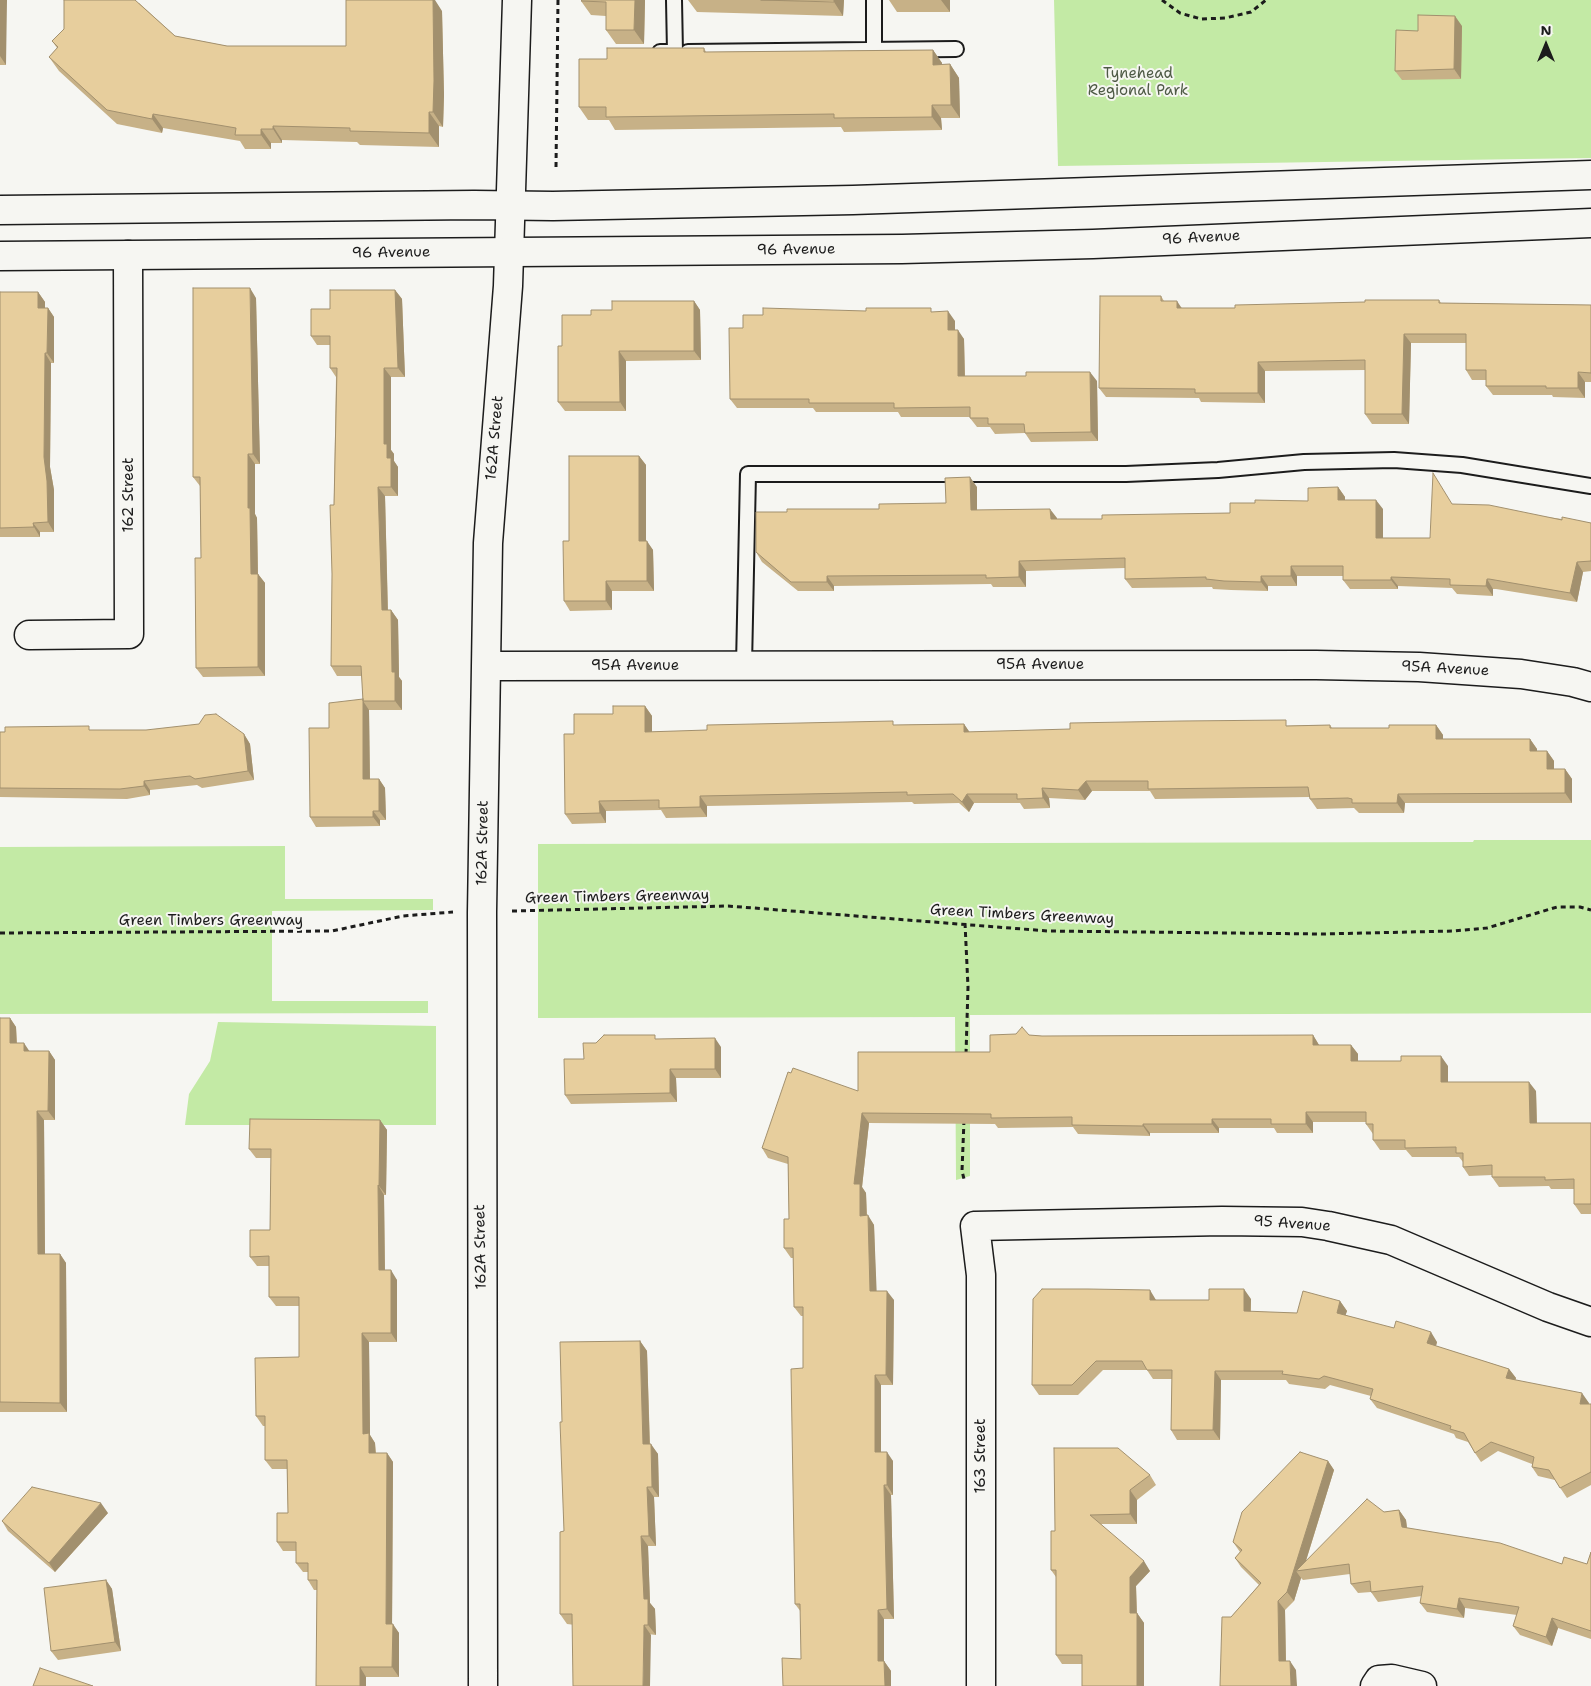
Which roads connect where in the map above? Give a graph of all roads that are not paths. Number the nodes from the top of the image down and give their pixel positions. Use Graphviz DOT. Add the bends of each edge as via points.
graph roads {
  1 [pos="517,0"];
  2 [pos="674,0"];
  3 [pos="874,0"];
  4 [pos="956,49"];
  5 [pos="874,50"];
  6 [pos="648,52"];
  7 [pos="675,52"];
  8 [pos="1591,175"];
  9 [pos="511,205"];
  10 [pos="0,210"];
  11 [pos="1591,223"];
  12 [pos="509,253"];
  13 [pos="128,255"];
  14 [pos="0,256"];
  15 [pos="1591,486"];
  16 [pos="29,635"];
  17 [pos="744,665"];
  18 [pos="487,666"];
  19 [pos="1591,687"];
  20 [pos="975,1226"];
  21 [pos="1591,1322"];
  22 [pos="482,1686"];
  23 [pos="981,1686"];
  24 [pos="1374,1686"];
  25 [pos="1422,1686"];
  1 -- 9 [label="street, 162A Street"];
  2 -- 7 [label="lane"];
  3 -- 5 [label="lane"];
  4 -- 5 [label="lane"];
  5 -- 7 [label="lane"];
  6 -- 7 [label="lane"];
  8 -- 9 [label="street" via="853,200"];
  9 -- 10 [label="street"];
  9 -- 12 [label="street, 162A Street"];
  11 -- 12 [label="street, 96 Avenue" via="1093,244"];
  12 -- 13 [label="street, 96 Avenue"];
  12 -- 18 [label="street, 162A Street" via="490,505"];
  13 -- 14 [label="street, 96 Avenue"];
  13 -- 16 [label="street, 162 Street" via="129,634"];
  15 -- 17 [label="lane" via="1462,465 1394,460 1304,462 1126,474 748,474"];
  17 -- 18 [label="street, 95A Avenue"];
  17 -- 19 [label="street, 95A Avenue" via="1419,667 1521,674"];
  18 -- 22 [label="street, 162A Street" via="482,932"];
  20 -- 21 [label="street, 95 Avenue" via="1231,1221 1302,1222 1328,1226 1391,1240"];
  20 -- 23 [label="street, 163 Street" via="981,1275"];
  24 -- 25 [label="street" via="1379,1680 1392,1679"];
}
